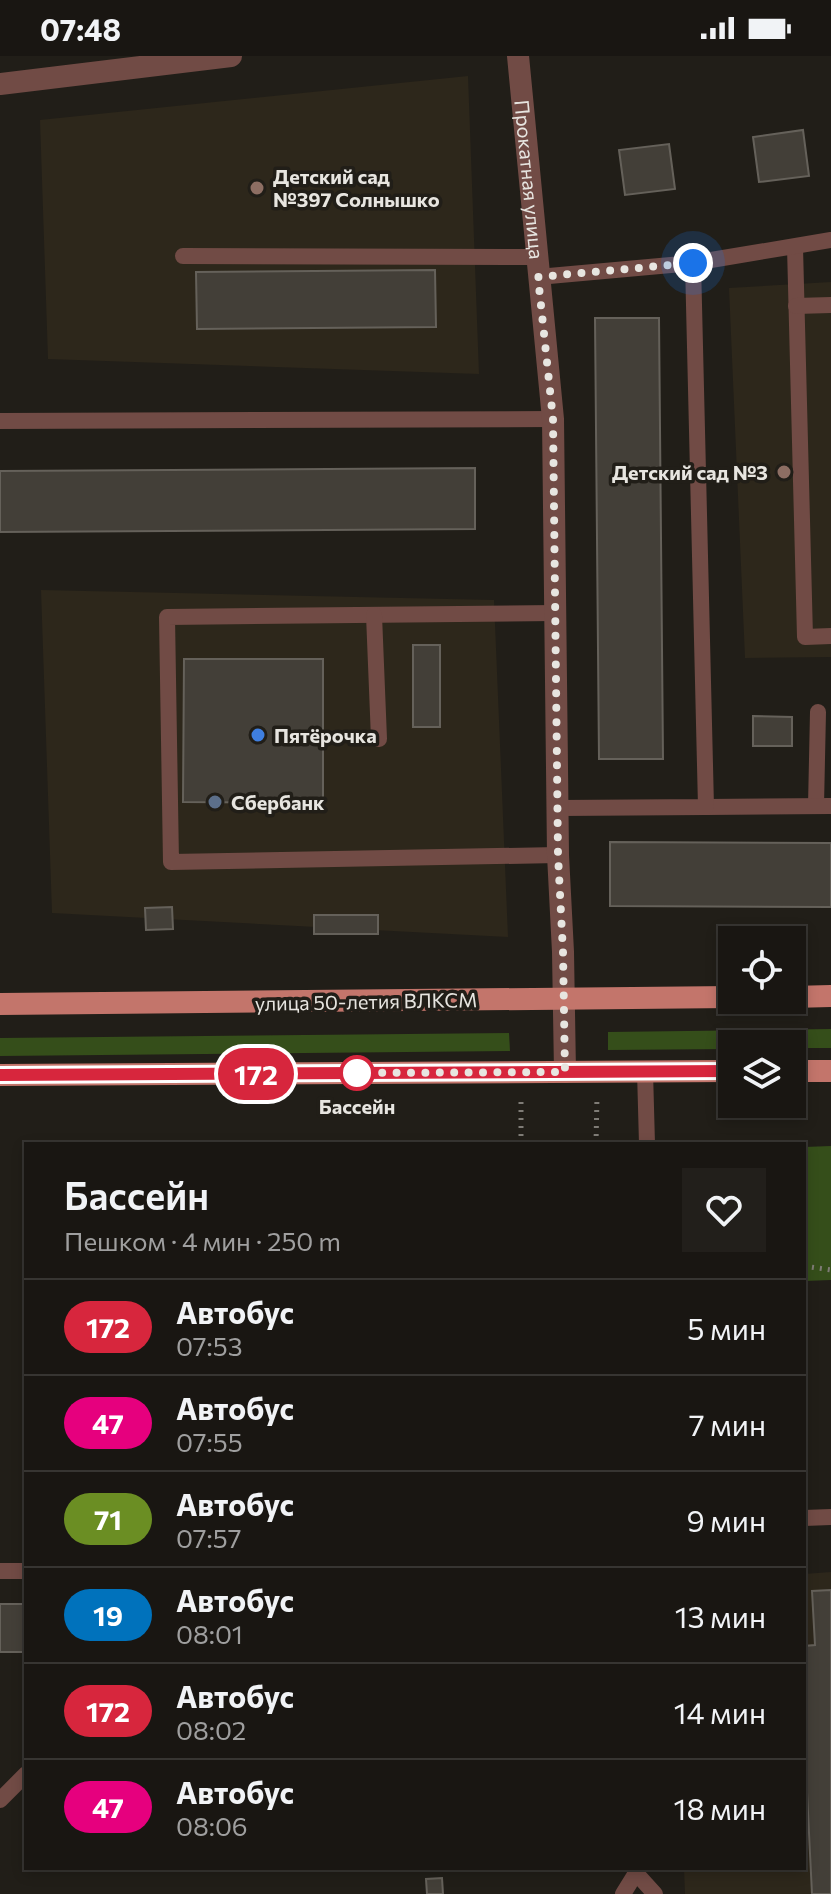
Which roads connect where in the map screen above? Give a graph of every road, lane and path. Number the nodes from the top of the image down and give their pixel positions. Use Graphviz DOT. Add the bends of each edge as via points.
graph roads {
  1 [pos="231,56"];
  2 [pos="518,56"];
  3 [pos="155,60"];
  4 [pos="0,84"];
  5 [pos="831,240"];
  6 [pos="795,247"];
  7 [pos="183,256"];
  8 [pos="693,263"];
  9 [pos="538,267"];
  10 [pos="831,305"];
  11 [pos="796,306"];
  12 [pos="553,419"];
  13 [pos="0,421"];
  14 [pos="555,613"];
  15 [pos="374,615"];
  16 [pos="831,636"];
  17 [pos="818,712"];
  18 [pos="379,739"];
  19 [pos="824,806"];
  20 [pos="706,807"];
  21 [pos="559,808"];
  22 [pos="558,855"];
  23 [pos="831,996"];
  24 [pos="718,997"];
  25 [pos="806,997"];
  26 [pos="564,998"];
  27 [pos="0,1004"];
  28 [pos="645,1071"];
  29 [pos="718,1071"];
  30 [pos="806,1071"];
  31 [pos="831,1071"];
  32 [pos="565,1072"];
  33 [pos="0,1075"];
  34 [pos="521,1085"];
  35 [pos="597,1091"];
  36 [pos="521,1142"];
  37 [pos="596,1142"];
  38 [pos="647,1142"];
  39 [pos="806,1266"];
  40 [pos="831,1270"];
  41 [pos="831,1517"];
  42 [pos="806,1518"];
  43 [pos="0,1571"];
  44 [pos="24,1571"];
  45 [pos="24,1776"];
  46 [pos="0,1800"];
  47 [pos="635,1870"];
  48 [pos="623,1894"];
  49 [pos="655,1894"];
  1 -- 3 [label="street"];
  2 -- 9 [label="street, Прокатная улица"];
  3 -- 4 [label="street"];
  5 -- 6 [label="lane"];
  6 -- 8 [label="lane"];
  6 -- 11 [label="lane"];
  7 -- 9 [label="lane"];
  8 -- 9 [label="lane"];
  8 -- 20 [label="lane"];
  9 -- 12 [label="street, Прокатная улица"];
  10 -- 11 [label="lane"];
  11 -- 16 [label="lane" via="805,637"];
  12 -- 13 [label="lane"];
  12 -- 14 [label="street, Прокатная улица"];
  14 -- 15 [label="lane"];
  14 -- 21 [label="street, Прокатная улица"];
  15 -- 18 [label="lane"];
  15 -- 22 [label="lane" via="167,617 171,862"];
  17 -- 19 [label="lane"];
  19 -- 20 [label="lane"];
  20 -- 21 [label="lane"];
  21 -- 22 [label="street, Прокатная улица"];
  22 -- 26 [label="street, Прокатная улица"];
  23 -- 25 [label="main road"];
  24 -- 26 [label="main road, улица 50-летия ВЛКСМ"];
  26 -- 27 [label="main road, улица 50-летия ВЛКСМ"];
  26 -- 32 [label="street, Прокатная улица"];
  28 -- 29 [label="main road"];
  28 -- 32 [label="main road"];
  28 -- 38 [label="lane"];
  30 -- 31 [label="main road"];
  32 -- 33 [label="main road"];
  34 -- 36 [label="path"];
  35 -- 37 [label="path"];
  39 -- 40 [label="path"];
  41 -- 42 [label="lane"];
  43 -- 44 [label="lane"];
  45 -- 46 [label="lane"];
  47 -- 48 [label="lane"];
  47 -- 49 [label="lane"];
}
